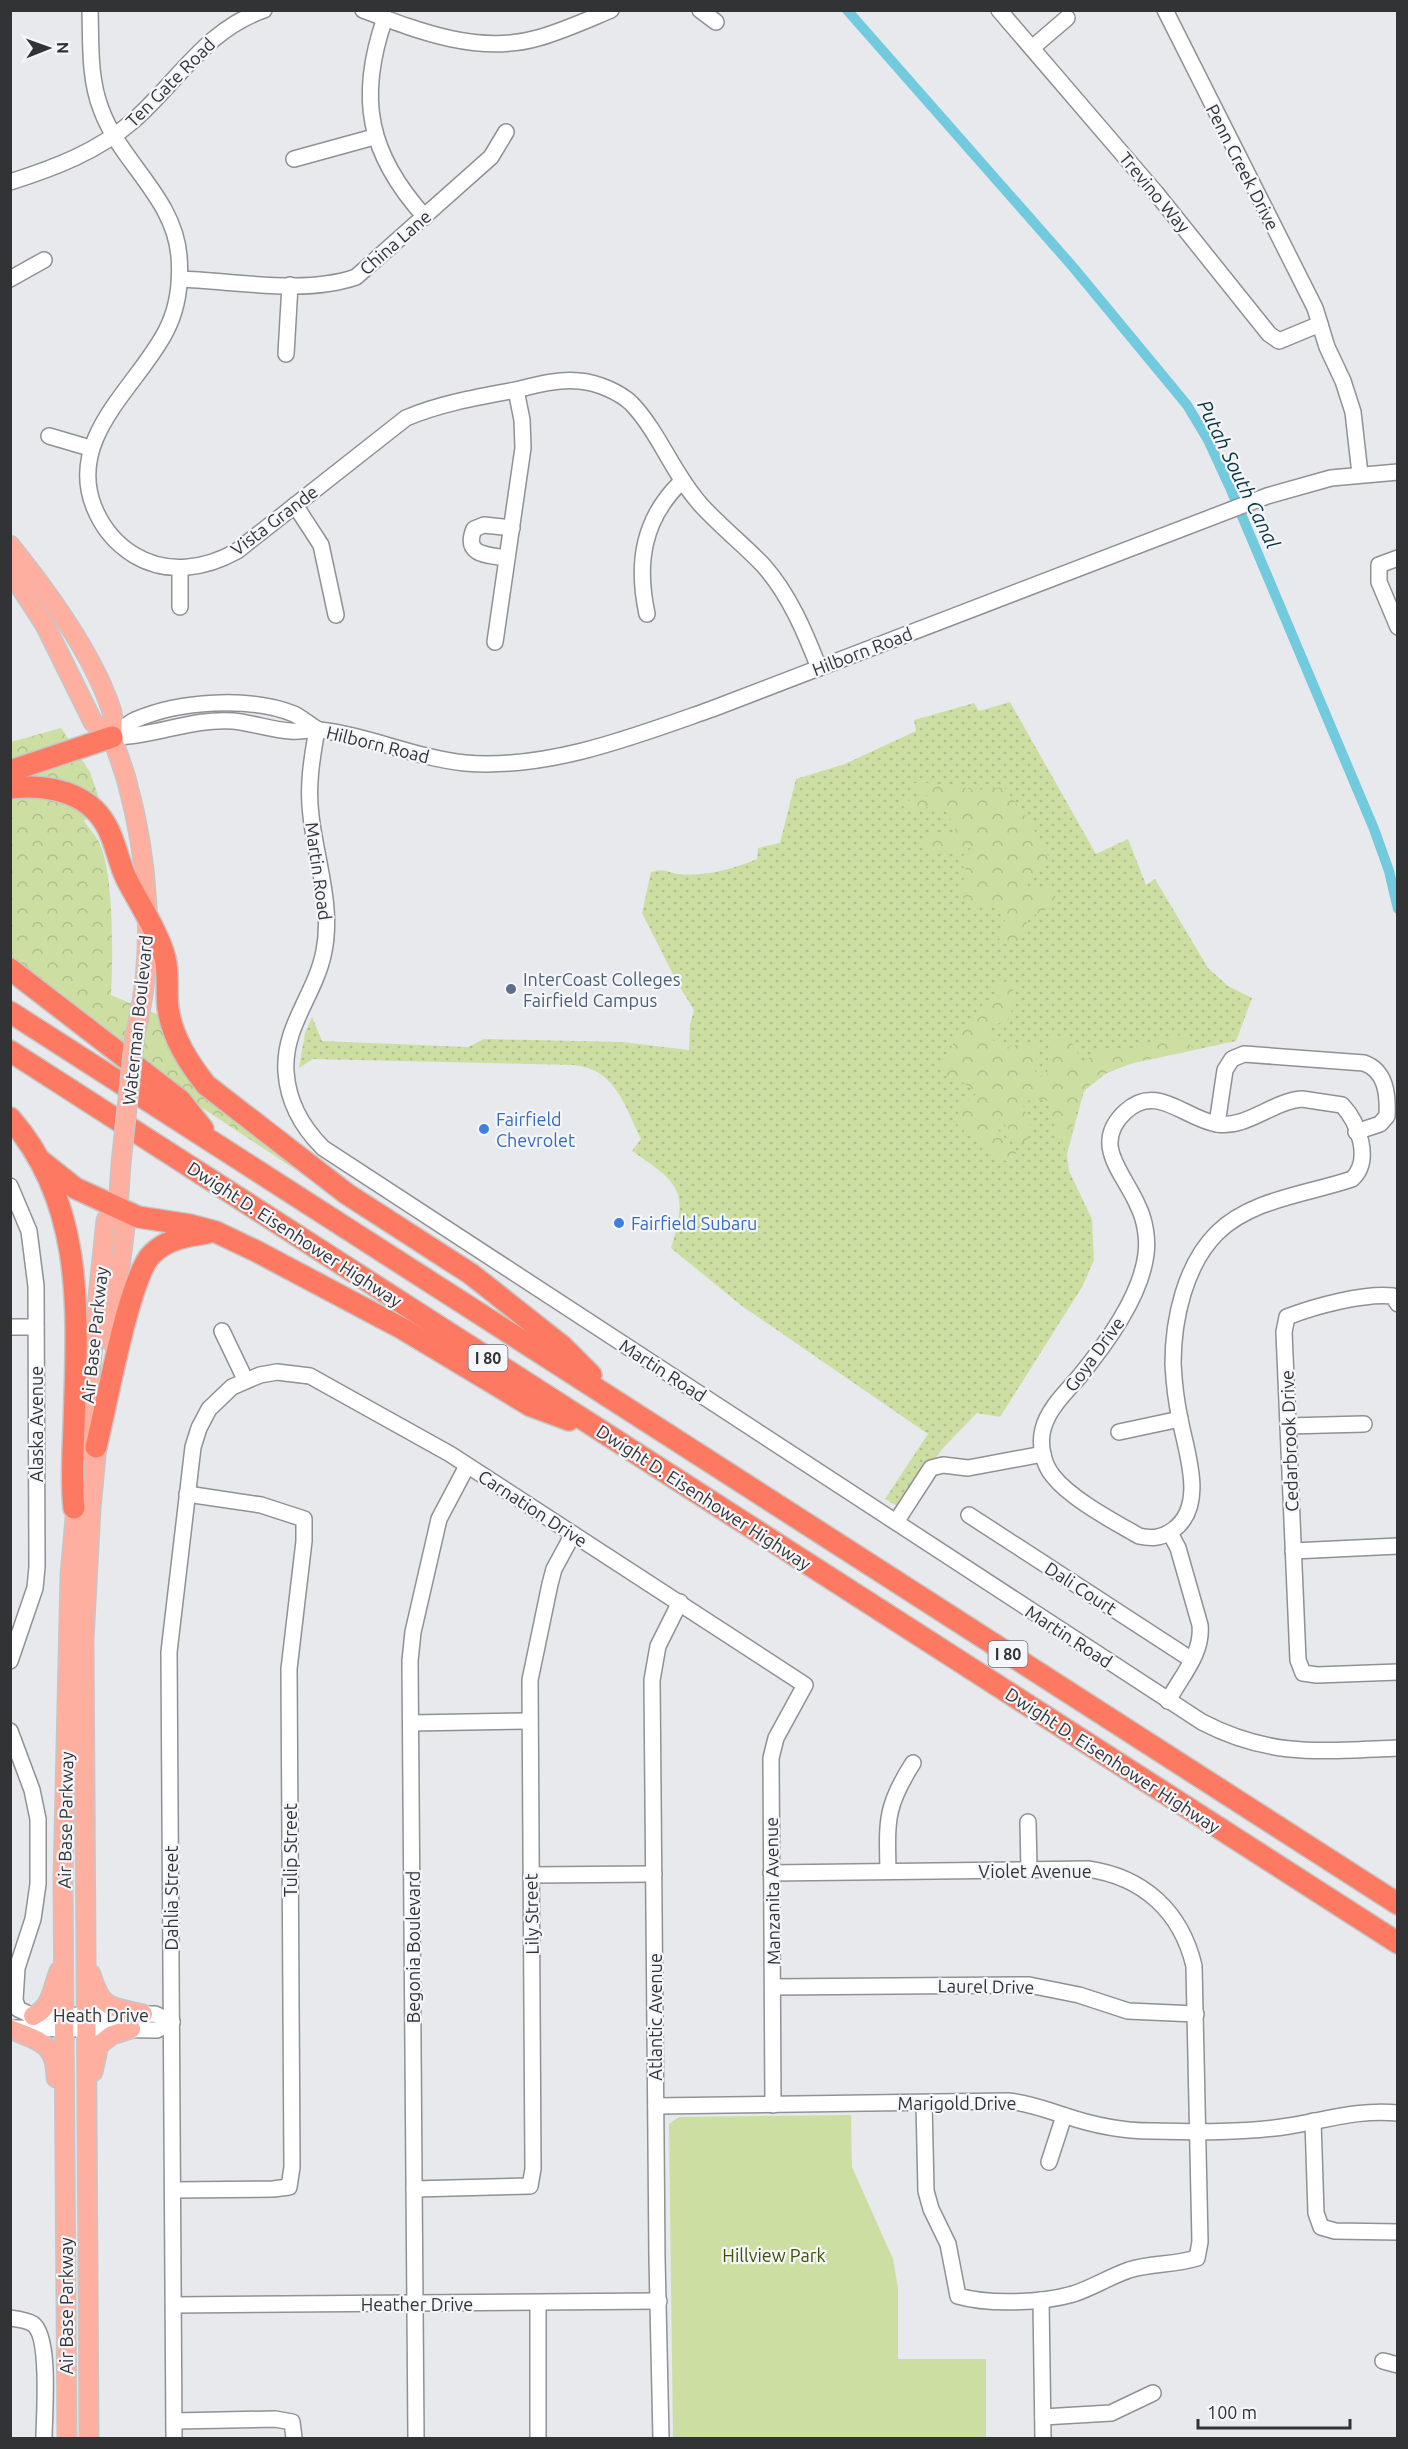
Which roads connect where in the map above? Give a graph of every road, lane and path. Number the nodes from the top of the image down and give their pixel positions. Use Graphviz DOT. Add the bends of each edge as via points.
graph roads {
  1 [pos="90,10"];
  2 [pos="363,10"];
  3 [pos="611,10"];
  4 [pos="700,10"];
  5 [pos="999,10"];
  6 [pos="1165,10"];
  7 [pos="262,11"];
  8 [pos="385,18"];
  9 [pos="1067,18"];
  10 [pos="716,22"];
  11 [pos="1032,48"];
  12 [pos="506,132"];
  13 [pos="115,135"];
  14 [pos="374,137"];
  15 [pos="294,159"];
  16 [pos="10,182"];
  17 [pos="424,217"];
  18 [pos="44,260"];
  19 [pos="10,279"];
  20 [pos="180,279"];
  21 [pos="290,285"];
  22 [pos="1320,324"];
  23 [pos="286,354"];
  24 [pos="1343,357"];
  25 [pos="1343,381"];
  26 [pos="516,390"];
  27 [pos="1353,412"];
  28 [pos="49,436"];
  29 [pos="90,448"];
  30 [pos="1398,472"];
  31 [pos="1360,474"];
  32 [pos="681,482"];
  33 [pos="295,505"];
  34 [pos="512,528"];
  35 [pos="10,545"];
  36 [pos="507,558"];
  37 [pos="1398,558"];
  38 [pos="180,568"];
  39 [pos="10,570"];
  40 [pos="180,607"];
  41 [pos="647,614"];
  42 [pos="336,615"];
  43 [pos="1398,627"];
  44 [pos="495,642"];
  45 [pos="819,668"];
  46 [pos="317,729"];
  47 [pos="112,737"];
  48 [pos="10,771"];
  49 [pos="10,788"];
  50 [pos="147,919"];
  51 [pos="10,969"];
  52 [pos="10,1012"];
  53 [pos="10,1051"];
  54 [pos="10,1118"];
  55 [pos="1216,1124"];
  56 [pos="1356,1132"];
  57 [pos="214,1144"];
  58 [pos="41,1161"];
  59 [pos="121,1163"];
  60 [pos="10,1186"];
  61 [pos="118,1209"];
  62 [pos="216,1232"];
  63 [pos="1395,1300"];
  64 [pos="10,1327"];
  65 [pos="36,1327"];
  66 [pos="222,1331"];
  67 [pos="245,1379"];
  68 [pos="619,1403"];
  69 [pos="1180,1419"];
  70 [pos="1364,1424"];
  71 [pos="1288,1426"];
  72 [pos="1119,1432"];
  73 [pos="605,1433"];
  74 [pos="96,1447"];
  75 [pos="1043,1454"];
  76 [pos="467,1466"];
  77 [pos="187,1494"];
  78 [pos="74,1508"];
  79 [pos="969,1515"];
  80 [pos="896,1522"];
  81 [pos="1170,1533"];
  82 [pos="573,1534"];
  83 [pos="1398,1546"];
  84 [pos="1293,1551"];
  85 [pos="680,1602"];
  86 [pos="1192,1660"];
  87 [pos="10,1661"];
  88 [pos="1398,1672"];
  89 [pos="805,1685"];
  90 [pos="1168,1701"];
  91 [pos="530,1722"];
  92 [pos="411,1723"];
  93 [pos="10,1731"];
  94 [pos="1398,1748"];
  95 [pos="913,1763"];
  96 [pos="1028,1822"];
  97 [pos="1029,1869"];
  98 [pos="888,1871"];
  99 [pos="771,1873"];
  100 [pos="654,1874"];
  101 [pos="531,1875"];
  102 [pos="1398,1904"];
  103 [pos="1398,1943"];
  104 [pos="64,1955"];
  105 [pos="86,1955"];
  106 [pos="773,1987"];
  107 [pos="143,2014"];
  108 [pos="1196,2014"];
  109 [pos="10,2016"];
  110 [pos="33,2016"];
  111 [pos="65,2021"];
  112 [pos="85,2021"];
  113 [pos="172,2022"];
  114 [pos="10,2029"];
  115 [pos="131,2029"];
  116 [pos="924,2103"];
  117 [pos="773,2104"];
  118 [pos="656,2106"];
  119 [pos="1398,2114"];
  120 [pos="86,2115"];
  121 [pos="1064,2116"];
  122 [pos="1313,2121"];
  123 [pos="1198,2131"];
  124 [pos="1049,2162"];
  125 [pos="65,2184"];
  126 [pos="414,2189"];
  127 [pos="173,2190"];
  128 [pos="1398,2232"];
  129 [pos="1041,2300"];
  130 [pos="659,2301"];
  131 [pos="538,2302"];
  132 [pos="415,2304"];
  133 [pos="174,2305"];
  134 [pos="10,2318"];
  135 [pos="1153,2393"];
  136 [pos="1043,2417"];
  137 [pos="174,2421"];
  138 [pos="44,2439"];
  139 [pos="67,2439"];
  140 [pos="88,2439"];
  141 [pos="174,2439"];
  142 [pos="294,2439"];
  143 [pos="416,2439"];
  144 [pos="538,2439"];
  145 [pos="661,2439"];
  146 [pos="1043,2439"];
  1 -- 13 [label="street, Vista Grande" via="94,84 101,110"];
  2 -- 8 [label="street"];
  3 -- 8 [label="street" via="536,39 504,43 450,39"];
  4 -- 10 [label="street"];
  5 -- 11 [label="street, Trevino Way"];
  6 -- 22 [label="street, Penn Creek Drive"];
  7 -- 13 [label="street, Ten Gate Road" via="216,35 158,98"];
  8 -- 14 [label="street" via="370,72"];
  9 -- 11 [label="street"];
  11 -- 22 [label="street, Trevino Way" via="1269,334 1279,341"];
  12 -- 17 [label="street, China Lane" via="491,157"];
  13 -- 16 [label="street, Ten Gate Road" via="71,160"];
  13 -- 20 [label="street, Vista Grande" via="158,197 172,225"];
  14 -- 15 [label="street"];
  14 -- 17 [label="street" via="400,189"];
  17 -- 21 [label="street, China Lane" via="356,277 335,284"];
  18 -- 19 [label="street"];
  20 -- 21 [label="street, China Lane"];
  20 -- 29 [label="street, Vista Grande" via="168,329 101,425"];
  21 -- 23 [label="street"];
  22 -- 24 [label="street, Penn Creek Drive"];
  22 -- 25 [label="street, Penn Creek Drive"];
  24 -- 25 [label="street, Penn Creek Drive"];
  24 -- 27 [label="street, Penn Creek Drive" via="1357,395"];
  25 -- 27 [label="street, Penn Creek Drive"];
  26 -- 32 [label="street, Vista Grande" via="561,381 604,387 630,402 649,425"];
  26 -- 33 [label="street, Vista Grande" via="433,407 406,418"];
  26 -- 34 [label="street" via="523,448"];
  27 -- 31 [label="street, Penn Creek Drive"];
  28 -- 29 [label="street"];
  29 -- 38 [label="street, Vista Grande" via="89,488 102,524 117,542 138,557"];
  30 -- 31 [label="street, Hilborn Road"];
  31 -- 45 [label="street, Hilborn Road" via="1260,499"];
  32 -- 41 [label="street" via="663,499 650,527 640,584"];
  32 -- 45 [label="street, Vista Grande" via="782,589"];
  33 -- 38 [label="street, Vista Grande" via="237,551 218,561"];
  33 -- 42 [label="street" via="321,545"];
  34 -- 36 [label="street"];
  34 -- 36 [label="street" via="484,525 474,529 470,538 478,554"];
  35 -- 47 [label="main road, Waterman Boulevard" via="80,645 112,714"];
  36 -- 44 [label="street"];
  37 -- 43 [label="street" via="1379,565 1379,582"];
  38 -- 40 [label="street"];
  39 -- 47 [label="main road, Waterman Boulevard" via="45,624 93,722"];
  45 -- 46 [label="street, Hilborn Road" via="638,734 530,760 447,761"];
  46 -- 47 [label="street, Hilborn Road" via="294,714 248,705 210,704 153,713 132,721"];
  46 -- 80 [label="street, Martin Road" via="309,794 326,906 326,937 316,979 291,1031 286,1072 295,1109 311,1136 352,1170"];
  47 -- 48 [label="highway"];
  47 -- 50 [label="main road, Waterman Boulevard" via="137,825"];
  49 -- 50 [label="highway" via="54,788 77,797 98,812"];
  50 -- 59 [label="main road, Waterman Boulevard, bridge" via="142,1005"];
  50 -- 68 [label="highway" via="165,958 168,1009 176,1038 190,1066 206,1085 347,1194 471,1274 562,1346"];
  51 -- 57 [label="highway" via="180,1100"];
  52 -- 57 [label="highway, Dwight D. Eisenhower Highway / I 80"];
  53 -- 73 [label="highway, Dwight D. Eisenhower Highway / I 80"];
  54 -- 58 [label="highway"];
  55 -- 56 [label="street" via="1237,1123 1282,1102 1302,1099 1342,1105"];
  55 -- 56 [label="street" via="1225,1070 1232,1059 1244,1054 1375,1067 1383,1079 1387,1116 1380,1124"];
  55 -- 75 [label="street, Goya Drive" via="1173,1104 1147,1101 1125,1112 1114,1126 1111,1156 1138,1206 1145,1230 1146,1256 1113,1332 1050,1412 1043,1428"];
  56 -- 69 [label="street" via="1363,1163 1352,1179 1244,1214 1218,1232 1196,1260 1175,1340 1173,1364"];
  57 -- 68 [label="highway, Dwight D. Eisenhower Highway / I 80"];
  58 -- 61 [label="highway" via="75,1188"];
  58 -- 78 [label="highway" via="65,1225 77,1295"];
  59 -- 61 [label="main road, Air Base Parkway"];
  60 -- 65 [label="street, Alaska Avenue" via="28,1231 34,1260"];
  61 -- 62 [label="highway" via="138,1217"];
  61 -- 74 [label="main road, Air Base Parkway" via="125,1227"];
  61 -- 78 [label="main road, Air Base Parkway" via="106,1220"];
  62 -- 73 [label="highway" via="403,1329 531,1406"];
  62 -- 74 [label="highway" via="171,1240 144,1263"];
  63 -- 71 [label="street, Cedarbrook Drive" via="1379,1295 1287,1317 1284,1332"];
  64 -- 65 [label="street"];
  65 -- 87 [label="street, Alaska Avenue" via="35,1588"];
  66 -- 67 [label="street"];
  67 -- 76 [label="street, Carnation Drive" via="277,1372 310,1376"];
  67 -- 77 [label="street, Dahlia Street" via="220,1397 199,1428"];
  68 -- 102 [label="highway, Dwight D. Eisenhower Highway / I 80"];
  69 -- 72 [label="street"];
  69 -- 81 [label="street" via="1191,1470 1191,1496 1181,1525"];
  70 -- 71 [label="street"];
  71 -- 84 [label="street, Cedarbrook Drive"];
  73 -- 103 [label="highway, Dwight D. Eisenhower Highway / I 80"];
  74 -- 105 [label="main road, Air Base Parkway" via="84,1639"];
  75 -- 80 [label="street" via="968,1468 931,1468"];
  75 -- 81 [label="street" via="1052,1476 1065,1488 1128,1530 1149,1538"];
  76 -- 82 [label="street, Carnation Drive"];
  76 -- 92 [label="street, Begonia Boulevard" via="439,1520 413,1632"];
  77 -- 113 [label="street, Dahlia Street" via="169,1652"];
  77 -- 127 [label="street, Tulip Street" via="261,1505 304,1519 289,1669 292,2167 289,2187"];
  78 -- 104 [label="main road, Air Base Parkway" via="68,1640"];
  79 -- 86 [label="street, Dali Court"];
  80 -- 90 [label="street, Martin Road"];
  81 -- 86 [label="street" via="1200,1625 1201,1636"];
  82 -- 85 [label="street, Carnation Drive"];
  82 -- 91 [label="street, Lily Street" via="554,1569 531,1664"];
  83 -- 84 [label="street"];
  84 -- 88 [label="street, Cedarbrook Drive" via="1298,1660 1303,1673"];
  85 -- 89 [label="street, Carnation Drive"];
  85 -- 100 [label="street, Atlantic Avenue" via="658,1646 652,1680"];
  86 -- 90 [label="street"];
  89 -- 99 [label="street, Manzanita Avenue" via="777,1738 771,1758"];
  90 -- 94 [label="street, Martin Road" via="1223,1733 1269,1748"];
  91 -- 92 [label="street"];
  91 -- 101 [label="street, Lily Street"];
  92 -- 126 [label="street, Begonia Boulevard"];
  93 -- 110 [label="street" via="37,1806 36,1904 15,1986 18,2009"];
  95 -- 98 [label="street" via="892,1800"];
  96 -- 97 [label="street"];
  97 -- 98 [label="street, Violet Avenue"];
  97 -- 108 [label="street, Violet Avenue" via="1105,1871 1131,1881 1161,1902 1183,1932 1190,1950"];
  98 -- 99 [label="street, Violet Avenue"];
  99 -- 106 [label="street, Manzanita Avenue"];
  100 -- 101 [label="street"];
  100 -- 118 [label="street, Atlantic Avenue"];
  101 -- 126 [label="street, Lily Street" via="530,2186"];
  104 -- 110 [label="main road" via="48,2004"];
  104 -- 111 [label="main road, Air Base Parkway"];
  105 -- 107 [label="main road" via="99,1996 105,2003"];
  105 -- 112 [label="main road, Air Base Parkway"];
  106 -- 108 [label="street, Laurel Drive" via="1029,1985 1079,1995 1128,2012"];
  106 -- 117 [label="street, Manzanita Avenue"];
  107 -- 112 [label="street, Heath Drive"];
  107 -- 113 [label="street, Heath Drive" via="155,2014"];
  108 -- 123 [label="street, Violet Avenue"];
  109 -- 110 [label="street, Heath Drive"];
  110 -- 111 [label="street, Heath Drive"];
  111 -- 112 [label="street, Heath Drive"];
  111 -- 114 [label="street, Heath Drive"];
  111 -- 125 [label="main road, Air Base Parkway"];
  112 -- 115 [label="street, Heath Drive"];
  112 -- 120 [label="main road, Air Base Parkway"];
  113 -- 115 [label="street, Heath Drive" via="157,2030"];
  113 -- 127 [label="street, Dahlia Street"];
  114 -- 125 [label="main road" via="40,2040 51,2051"];
  115 -- 120 [label="main road" via="112,2035 99,2045"];
  116 -- 117 [label="street, Marigold Drive"];
  116 -- 121 [label="street, Marigold Drive" via="1025,2102"];
  116 -- 129 [label="street" via="926,2191 948,2244 958,2296 974,2301"];
  117 -- 118 [label="street, Marigold Drive"];
  118 -- 130 [label="street, Atlantic Avenue"];
  119 -- 122 [label="street, Marigold Drive" via="1362,2113"];
  120 -- 140 [label="main road, Air Base Parkway"];
  121 -- 123 [label="street, Marigold Drive" via="1126,2130"];
  121 -- 124 [label="street"];
  122 -- 123 [label="street, Marigold Drive" via="1261,2129"];
  122 -- 128 [label="street" via="1316,2213 1321,2227 1335,2231"];
  123 -- 129 [label="street, Violet Avenue" via="1197,2258 1129,2270 1074,2294"];
  125 -- 139 [label="main road, Air Base Parkway"];
  126 -- 132 [label="street, Begonia Boulevard"];
  127 -- 133 [label="street, Dahlia Street"];
  129 -- 136 [label="street"];
  130 -- 131 [label="street, Heather Drive"];
  130 -- 145 [label="street, Atlantic Avenue"];
  131 -- 132 [label="street, Heather Drive"];
  131 -- 144 [label="street"];
  132 -- 133 [label="street, Heather Drive"];
  132 -- 143 [label="street, Begonia Boulevard"];
  133 -- 137 [label="street, Dahlia Street"];
  134 -- 138 [label="street" via="33,2324 40,2333 44,2348"];
  135 -- 136 [label="street" via="1112,2412"];
  136 -- 146 [label="street"];
  137 -- 141 [label="street, Dahlia Street"];
  137 -- 142 [label="street" via="275,2419 292,2422"];
}
